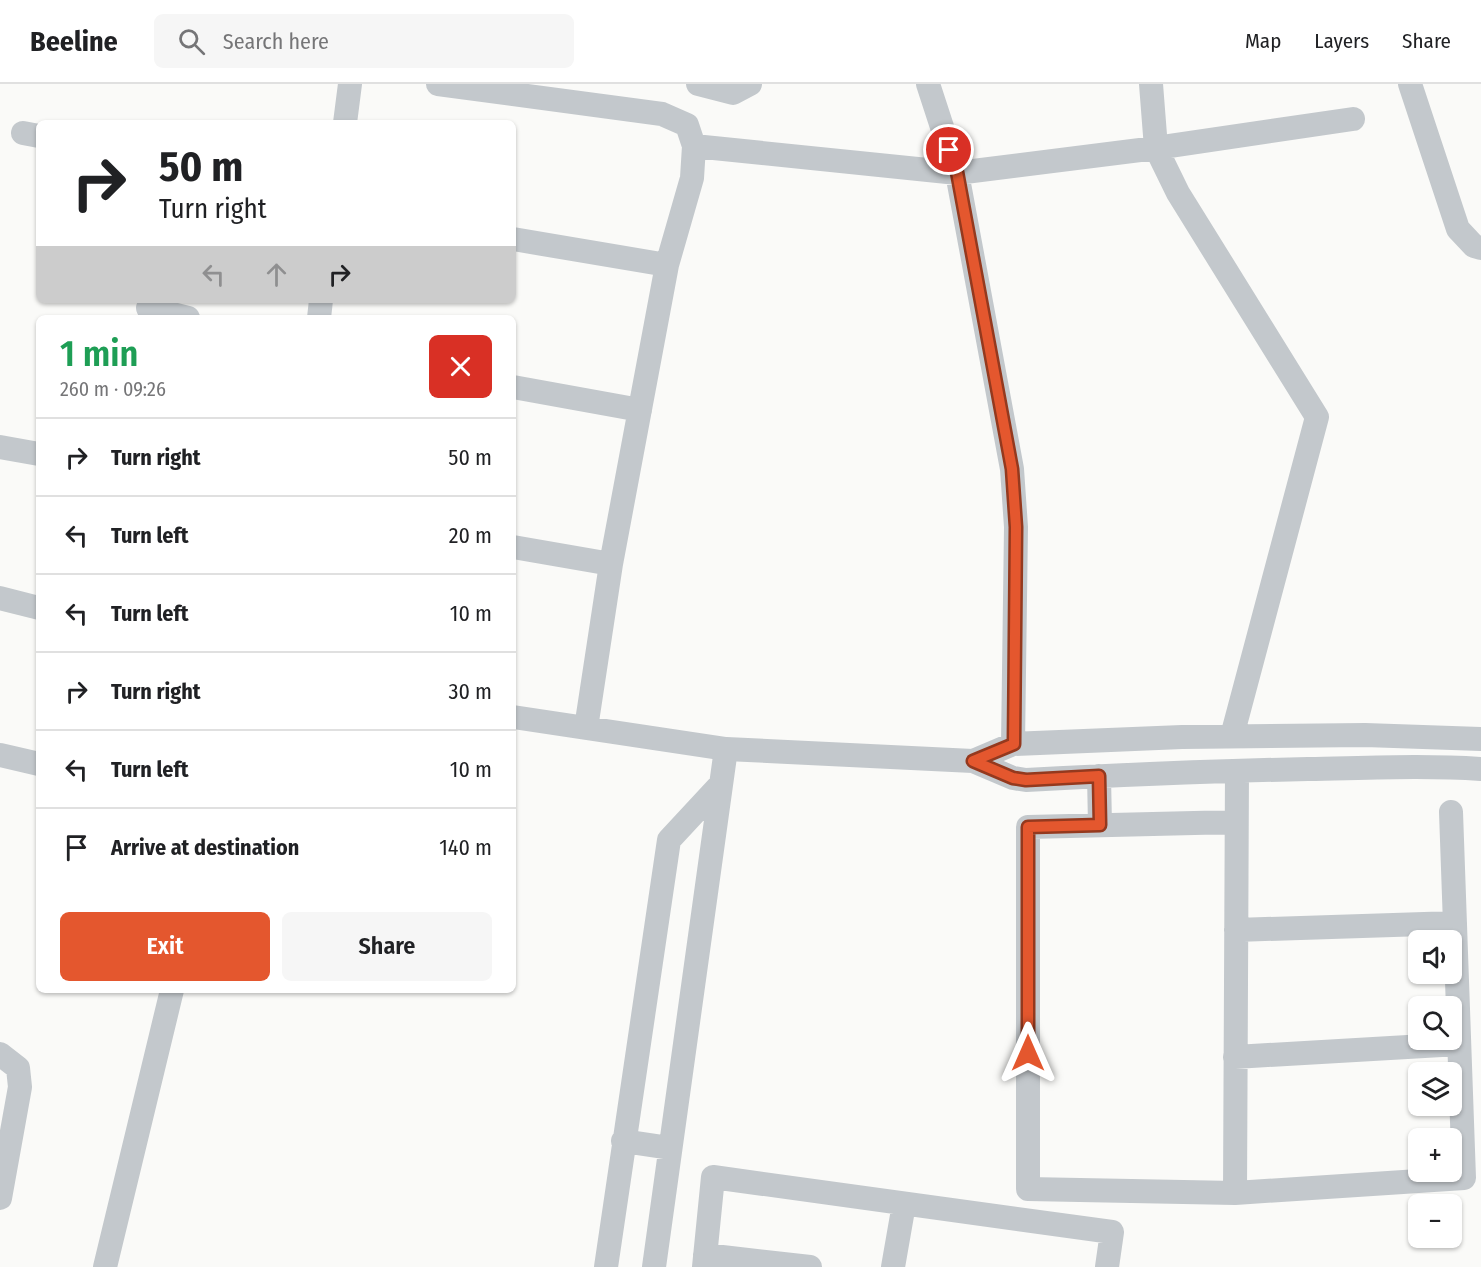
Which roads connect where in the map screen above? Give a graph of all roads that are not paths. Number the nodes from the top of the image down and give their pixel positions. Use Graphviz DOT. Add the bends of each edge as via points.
graph roads {
  1 [pos="350,84"];
  2 [pos="438,84"];
  3 [pos="698,84"];
  4 [pos="750,84"];
  5 [pos="928,84"];
  6 [pos="1151,84"];
  7 [pos="1410,84"];
  8 [pos="1353,119"];
  9 [pos="345,120"];
  10 [pos="694,146"];
  11 [pos="1155,148"];
  12 [pos="957,172"];
  13 [pos="516,240"];
  14 [pos="1479,251"];
  15 [pos="667,265"];
  16 [pos="148,308"];
  17 [pos="176,315"];
  18 [pos="516,388"];
  19 [pos="640,410"];
  20 [pos="0,447"];
  21 [pos="36,453"];
  22 [pos="516,548"];
  23 [pos="611,564"];
  24 [pos="0,598"];
  25 [pos="36,607"];
  26 [pos="516,717"];
  27 [pos="586,728"];
  28 [pos="1232,736"];
  29 [pos="1481,739"];
  30 [pos="1014,744"];
  31 [pos="726,749"];
  32 [pos="0,755"];
  33 [pos="973,761"];
  34 [pos="36,763"];
  35 [pos="1481,769"];
  36 [pos="1236,771"];
  37 [pos="1099,776"];
  38 [pos="721,784"];
  39 [pos="1451,812"];
  40 [pos="1236,822"];
  41 [pos="1100,825"];
  42 [pos="1455,923"];
  43 [pos="1236,930"];
  44 [pos="171,993"];
  45 [pos="1457,996"];
  46 [pos="1408,1047"];
  47 [pos="1459,1050"];
  48 [pos="0,1054"];
  49 [pos="1235,1057"];
  50 [pos="623,1141"];
  51 [pos="670,1148"];
  52 [pos="1235,1193"];
  53 [pos="0,1198"];
  54 [pos="904,1203"];
  55 [pos="705,1261"];
  56 [pos="105,1267"];
  57 [pos="606,1267"];
  58 [pos="654,1267"];
  59 [pos="810,1267"];
  60 [pos="893,1267"];
  61 [pos="1107,1267"];
  1 -- 9 [label="street"];
  2 -- 10 [label="street" via="662,114 687,125"];
  3 -- 4 [label="street" via="733,93"];
  5 -- 12 [label="street"];
  6 -- 11 [label="street"];
  7 -- 14 [label="street" via="1458,229"];
  8 -- 11 [label="street"];
  10 -- 12 [label="street"];
  10 -- 15 [label="street" via="692,178"];
  11 -- 12 [label="street"];
  11 -- 28 [label="street" via="1178,193 1317,417"];
  12 -- 30 [label="street" via="1012,469 1016,527"];
  13 -- 15 [label="street"];
  15 -- 19 [label="street"];
  16 -- 17 [label="street"];
  18 -- 19 [label="street"];
  19 -- 23 [label="street"];
  20 -- 21 [label="street"];
  22 -- 23 [label="street"];
  23 -- 27 [label="street"];
  24 -- 25 [label="street"];
  26 -- 27 [label="street"];
  27 -- 31 [label="street"];
  28 -- 29 [label="street"];
  28 -- 30 [label="street"];
  30 -- 33 [label="street"];
  31 -- 33 [label="street"];
  31 -- 38 [label="street"];
  32 -- 34 [label="street"];
  33 -- 37 [label="street" via="1026,780"];
  35 -- 36 [label="street"];
  36 -- 37 [label="street"];
  36 -- 40 [label="street"];
  37 -- 41 [label="street"];
  38 -- 50 [label="street" via="669,840"];
  38 -- 51 [label="street"];
  39 -- 42 [label="street"];
  40 -- 41 [label="street"];
  40 -- 43 [label="street"];
  41 -- 52 [label="street" via="1028,827 1028,1189"];
  42 -- 43 [label="street"];
  42 -- 45 [label="street"];
  43 -- 49 [label="street"];
  44 -- 56 [label="street"];
  46 -- 49 [label="street"];
  47 -- 52 [label="street" via="1464,1178"];
  48 -- 53 [label="street" via="18,1068 20,1088"];
  49 -- 52 [label="street"];
  50 -- 51 [label="street"];
  50 -- 57 [label="street"];
  51 -- 58 [label="street"];
  54 -- 55 [label="street" via="713,1177"];
  54 -- 60 [label="street"];
  54 -- 61 [label="street" via="1112,1232"];
  55 -- 59 [label="street"];
}
